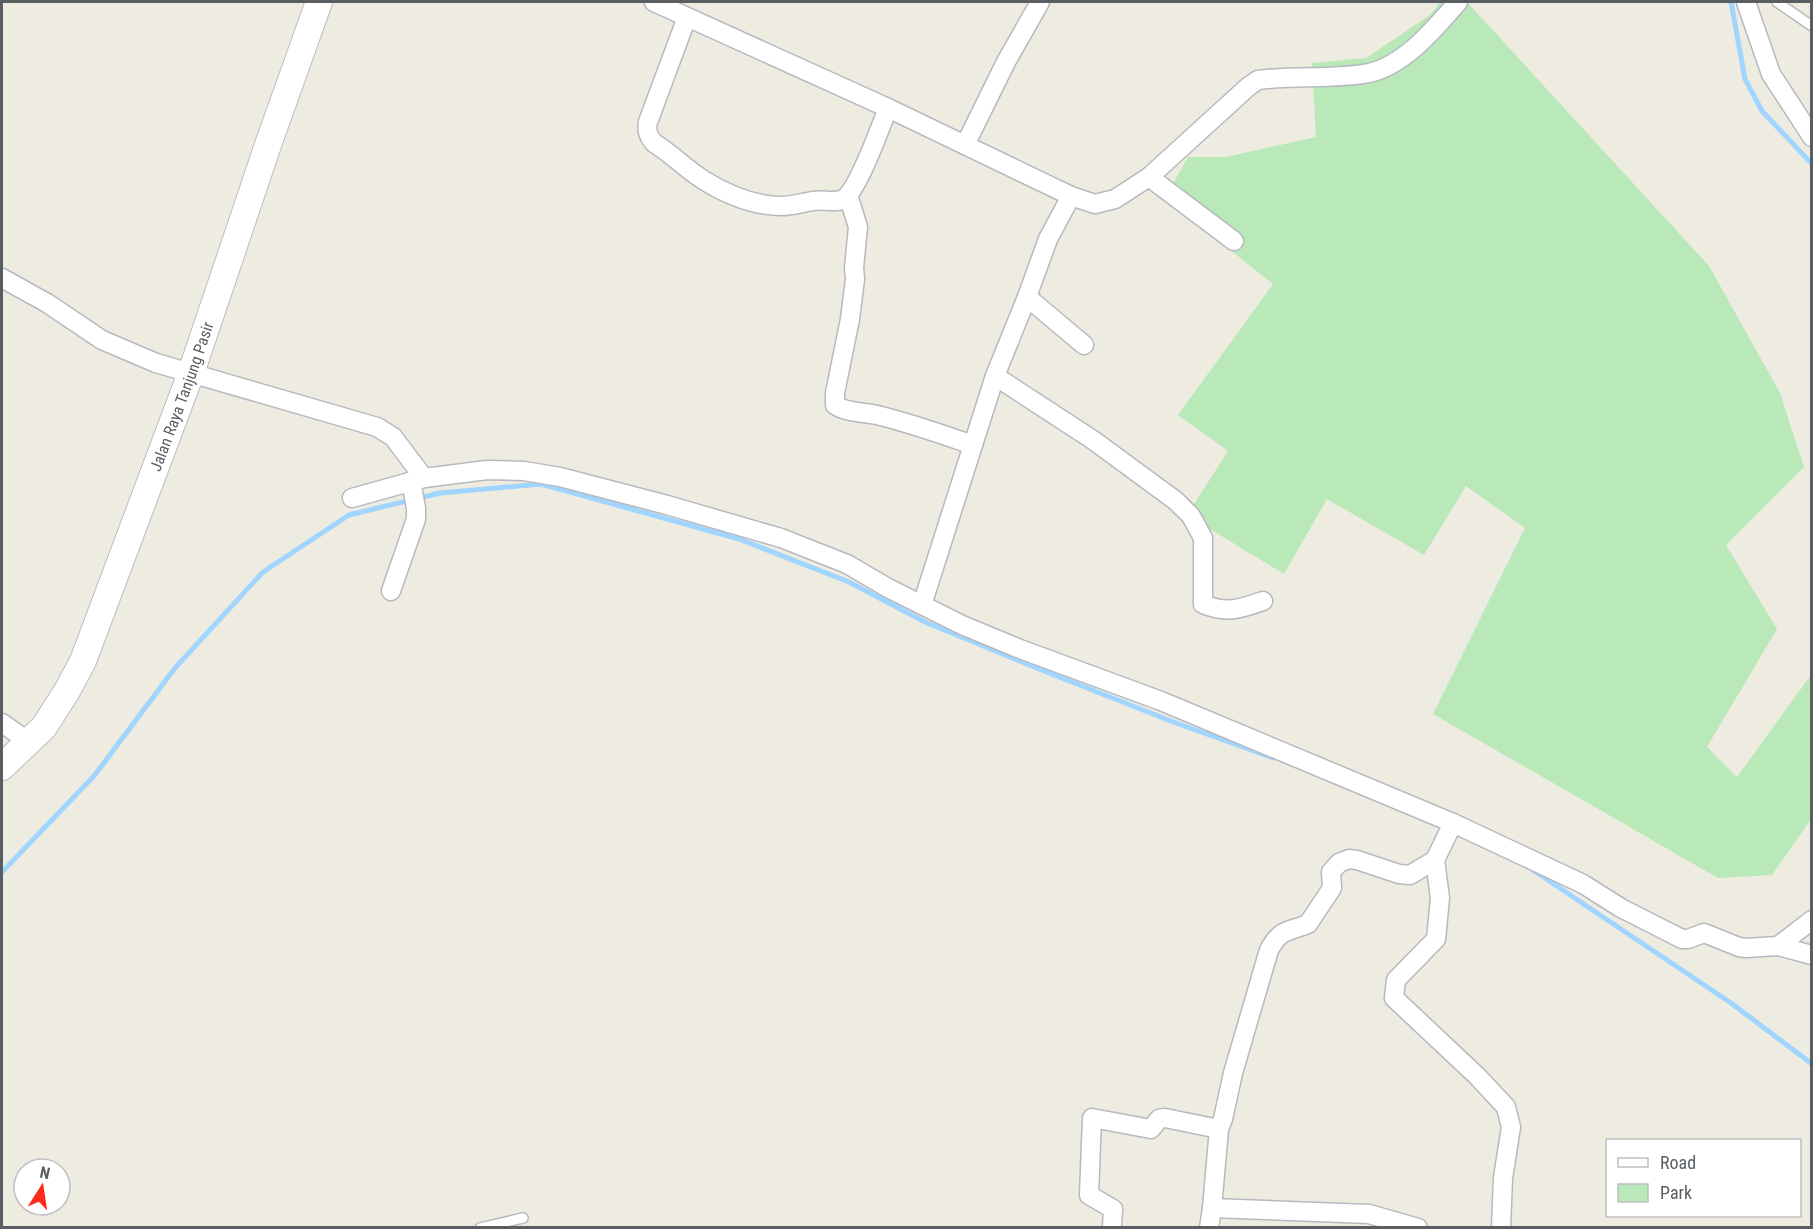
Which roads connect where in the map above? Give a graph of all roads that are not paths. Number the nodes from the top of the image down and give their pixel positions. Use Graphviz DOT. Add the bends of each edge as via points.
graph roads {
  1 [pos="319,2"];
  2 [pos="654,2"];
  3 [pos="1040,2"];
  4 [pos="1458,2"];
  5 [pos="1746,2"];
  6 [pos="1777,2"];
  7 [pos="687,17"];
  8 [pos="1812,26"];
  9 [pos="888,108"];
  10 [pos="1812,137"];
  11 [pos="965,145"];
  12 [pos="1149,177"];
  13 [pos="848,195"];
  14 [pos="1071,196"];
  15 [pos="1234,241"];
  16 [pos="2,278"];
  17 [pos="1027,297"];
  18 [pos="1083,345"];
  19 [pos="191,373"];
  20 [pos="995,376"];
  21 [pos="973,445"];
  22 [pos="415,481"];
  23 [pos="352,498"];
  24 [pos="391,591"];
  25 [pos="1263,602"];
  26 [pos="922,605"];
  27 [pos="2,723"];
  28 [pos="29,742"];
  29 [pos="2,767"];
  30 [pos="1450,830"];
  31 [pos="1435,860"];
  32 [pos="1812,920"];
  33 [pos="1778,946"];
  34 [pos="1812,955"];
  35 [pos="1219,1129"];
  36 [pos="1212,1208"];
  37 [pos="523,1218"];
  38 [pos="1321,1219"];
  39 [pos="480,1227"];
  40 [pos="1113,1227"];
  41 [pos="1209,1227"];
  42 [pos="1418,1227"];
  43 [pos="1501,1227"];
  1 -- 19 [label="street, Jalan Raya Tanjung Pasir"];
  2 -- 7 [label="street"];
  3 -- 11 [label="street"];
  4 -- 12 [label="street" via="1430,34 1381,69 1258,80"];
  5 -- 10 [label="street" via="1771,74"];
  6 -- 8 [label="lane"];
  7 -- 9 [label="street"];
  7 -- 13 [label="street" via="648,122 649,137 704,181 754,203 784,206 838,201"];
  9 -- 11 [label="street"];
  9 -- 13 [label="street"];
  11 -- 14 [label="street"];
  12 -- 14 [label="street" via="1104,202 1095,204"];
  12 -- 15 [label="street"];
  13 -- 21 [label="street" via="858,227 855,279 836,405"];
  14 -- 17 [label="street" via="1048,238"];
  16 -- 19 [label="street" via="102,339 156,363"];
  17 -- 18 [label="street"];
  17 -- 20 [label="street"];
  19 -- 22 [label="street" via="376,427 393,437"];
  19 -- 28 [label="street, Jalan Raya Tanjung Pasir" via="83,661 44,727"];
  20 -- 21 [label="street"];
  20 -- 25 [label="street" via="1093,440 1191,516 1203,538 1203,604 1239,610"];
  21 -- 26 [label="street"];
  22 -- 23 [label="street"];
  22 -- 24 [label="street" via="416,519"];
  22 -- 26 [label="street" via="488,470 524,471 570,480 781,538 847,564"];
  26 -- 30 [label="street" via="1020,649 1161,701"];
  27 -- 28 [label="street"];
  28 -- 29 [label="street, Jalan Raya Tanjung Pasir"];
  30 -- 31 [label="street"];
  30 -- 33 [label="street" via="1583,884 1682,939 1704,933 1739,947"];
  31 -- 35 [label="street" via="1406,876 1357,860 1344,860 1333,869 1332,888 1308,924 1278,937 1269,950"];
  31 -- 43 [label="street" via="1440,898 1436,939 1396,980 1394,998 1506,1107 1512,1127 1503,1179"];
  32 -- 33 [label="street"];
  33 -- 34 [label="street"];
  35 -- 36 [label="street"];
  35 -- 40 [label="street" via="1165,1118 1151,1129 1092,1118 1089,1195 1113,1209"];
  36 -- 38 [label="street"];
  36 -- 41 [label="street"];
  37 -- 39 [label="lane"];
  38 -- 42 [label="street" via="1369,1214"];
}
